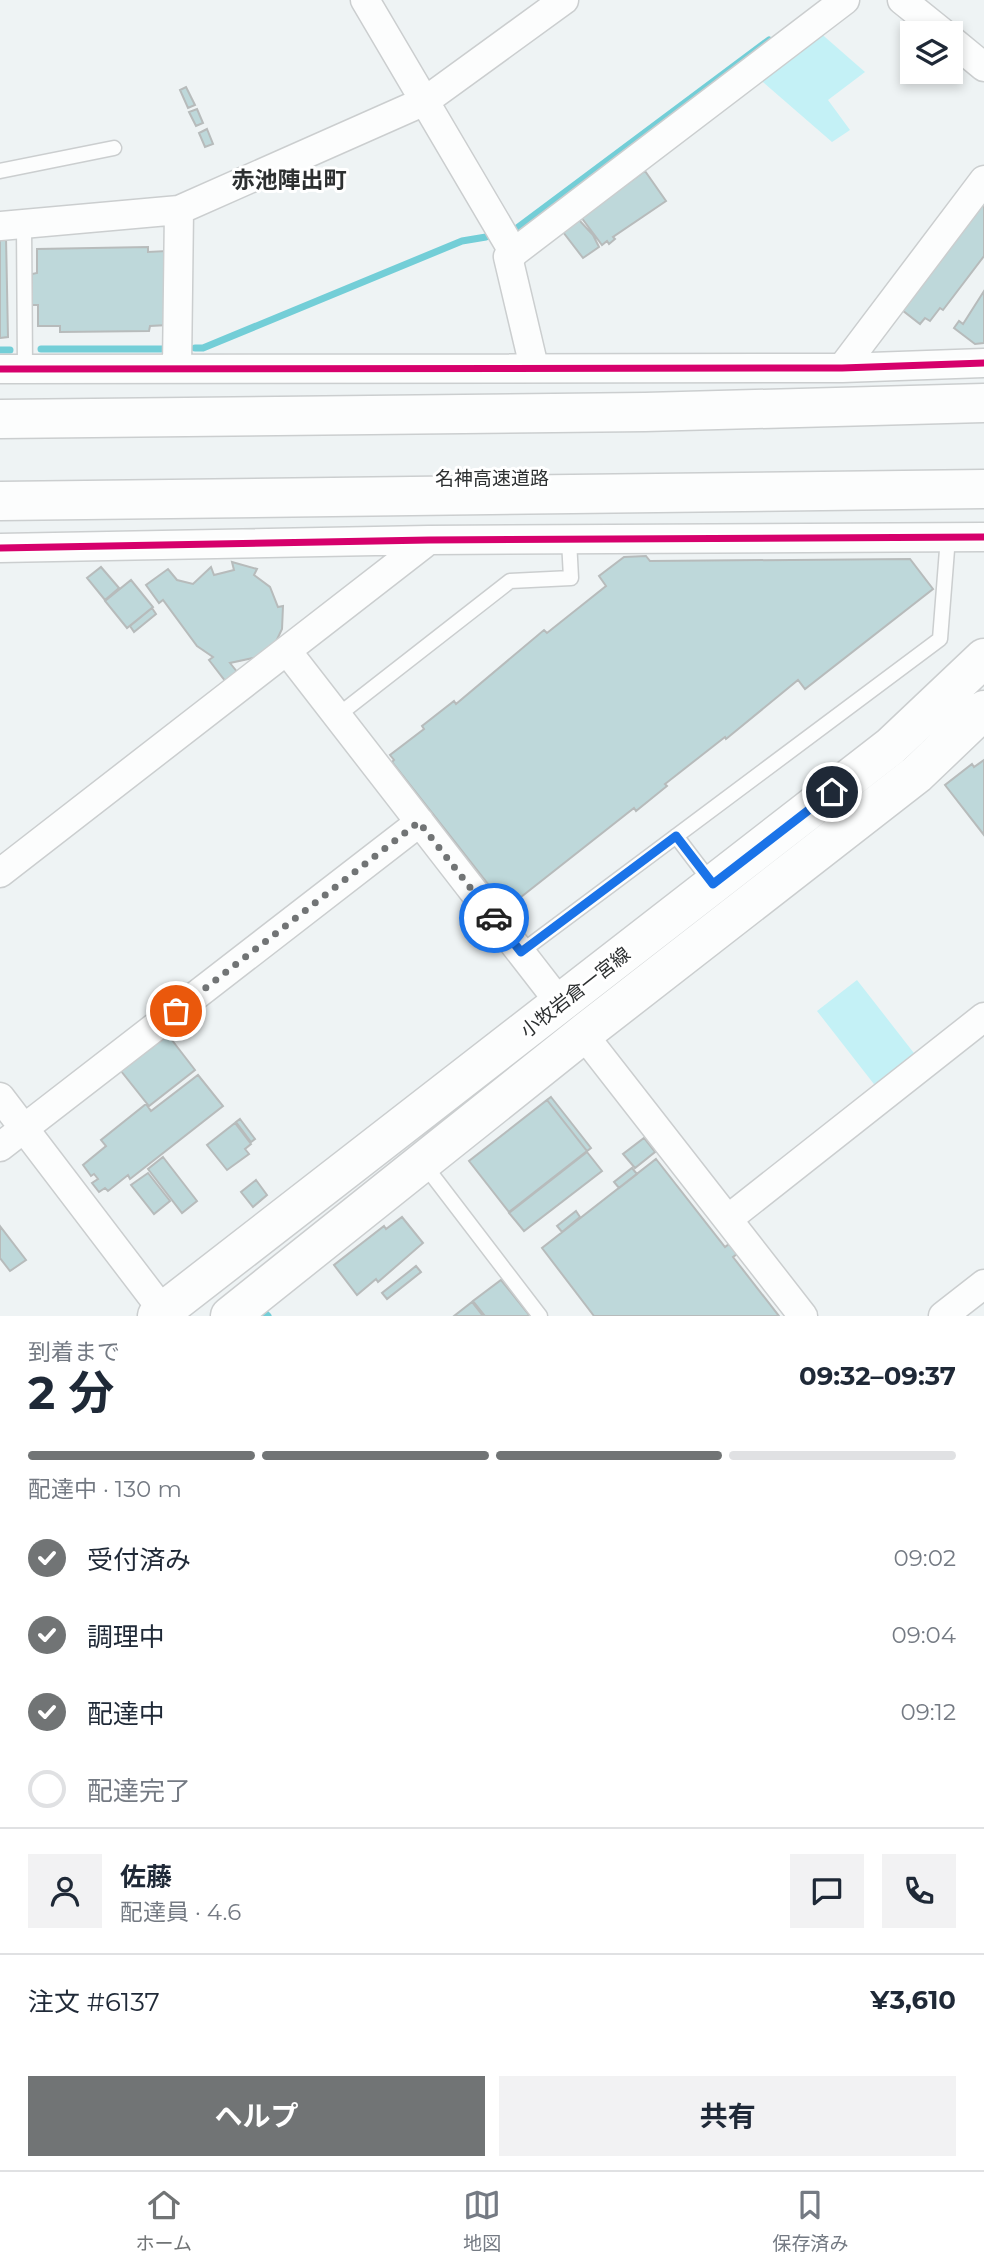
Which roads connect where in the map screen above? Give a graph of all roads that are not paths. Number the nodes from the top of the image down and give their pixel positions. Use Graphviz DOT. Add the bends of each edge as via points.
graph roads {
  1 [pos="365,0"];
  2 [pos="564,0"];
  3 [pos="845,0"];
  4 [pos="902,0"];
  5 [pos="928,21"];
  6 [pos="963,49"];
  7 [pos="984,66"];
  8 [pos="425,101"];
  9 [pos="114,148"];
  10 [pos="0,172"];
  11 [pos="984,180"];
  12 [pos="179,209"];
  13 [pos="12,225"];
  14 [pos="514,253"];
  15 [pos="984,363"];
  16 [pos="177,368"];
  17 [pos="534,368"];
  18 [pos="842,368"];
  19 [pos="12,369"];
  20 [pos="984,403"];
  21 [pos="0,419"];
  22 [pos="984,429"];
  23 [pos="0,438"];
  24 [pos="984,473"];
  25 [pos="0,481"];
  26 [pos="984,489"];
  27 [pos="0,501"];
  28 [pos="948,537"];
  29 [pos="984,537"];
  30 [pos="429,540"];
  31 [pos="569,540"];
  32 [pos="0,548"];
  33 [pos="287,651"];
  34 [pos="982,667"];
  35 [pos="984,710"];
  36 [pos="337,716"];
  37 [pos="419,822"];
  38 [pos="676,836"];
  39 [pos="0,873"];
  40 [pos="713,884"];
  41 [pos="521,952"];
  42 [pos="560,1003"];
  43 [pos="984,1017"];
  44 [pos="583,1034"];
  45 [pos="0,1097"];
  46 [pos="24,1128"];
  47 [pos="0,1147"];
  48 [pos="422,1162"];
  49 [pos="727,1219"];
  50 [pos="984,1284"];
  51 [pos="163,1314"];
  52 [pos="230,1316"];
  53 [pos="540,1316"];
  54 [pos="803,1316"];
  55 [pos="943,1316"];
  1 -- 8 [label="street"];
  2 -- 8 [label="street"];
  3 -- 14 [label="street"];
  4 -- 5 [label="street"];
  6 -- 7 [label="street"];
  8 -- 12 [label="street"];
  8 -- 14 [label="street"];
  9 -- 10 [label="lane"];
  11 -- 18 [label="street"];
  12 -- 13 [label="street"];
  12 -- 16 [label="street"];
  13 -- 19 [label="lane"];
  14 -- 17 [label="street" via="508,257"];
  15 -- 18 [label="street"];
  16 -- 17 [label="street"];
  16 -- 19 [label="street"];
  17 -- 18 [label="street"];
  20 -- 21 [label="main road"];
  22 -- 23 [label="main road"];
  24 -- 25 [label="main road, 名神高速道路"];
  26 -- 27 [label="main road"];
  28 -- 29 [label="street"];
  28 -- 31 [label="street"];
  28 -- 38 [label="lane" via="940,639"];
  30 -- 31 [label="street"];
  30 -- 32 [label="street"];
  30 -- 33 [label="street"];
  31 -- 36 [label="lane" via="570,578 510,581"];
  33 -- 36 [label="street"];
  33 -- 39 [label="street"];
  34 -- 40 [label="main road, 小牧岩倉一宮線" via="891,746"];
  35 -- 44 [label="main road, 小牧岩倉一宮線" via="917,774"];
  36 -- 37 [label="street"];
  37 -- 41 [label="street"];
  37 -- 46 [label="street"];
  38 -- 40 [label="lane"];
  38 -- 41 [label="lane"];
  40 -- 42 [label="main road, 小牧岩倉一宮線"];
  41 -- 42 [label="street"];
  42 -- 51 [label="main road, 小牧岩倉一宮線"];
  43 -- 49 [label="street"];
  44 -- 48 [label="main road, 小牧岩倉一宮線"];
  44 -- 49 [label="street"];
  45 -- 46 [label="street"];
  46 -- 47 [label="street"];
  46 -- 51 [label="street"];
  48 -- 52 [label="main road, 小牧岩倉一宮線"];
  48 -- 53 [label="lane"];
  49 -- 54 [label="street"];
  50 -- 55 [label="street"];
}
